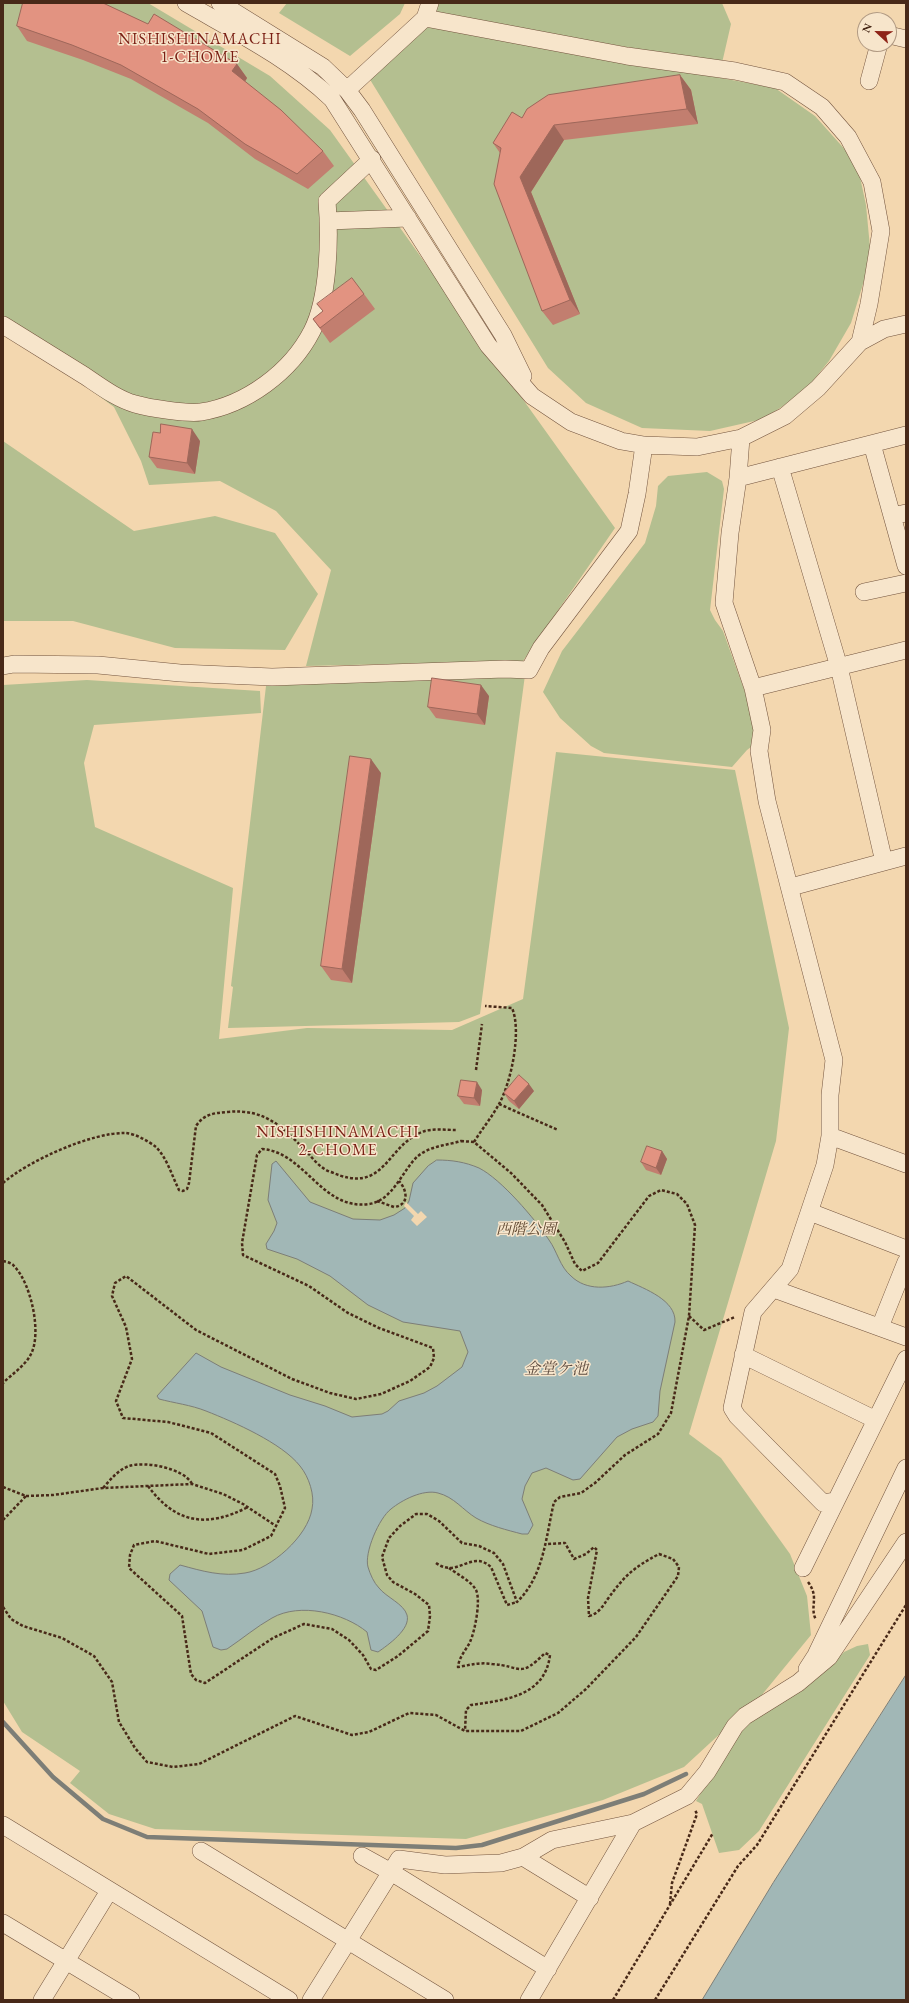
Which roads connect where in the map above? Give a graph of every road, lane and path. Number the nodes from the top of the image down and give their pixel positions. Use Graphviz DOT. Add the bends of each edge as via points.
graph roads {
  1 [pos="186,3"];
  2 [pos="220,3"];
  3 [pos="427,10"];
  4 [pos="877,52"];
  5 [pos="869,81"];
  6 [pos="347,90"];
  7 [pos="372,159"];
  8 [pos="408,218"];
  9 [pos="328,222"];
  10 [pos="906,324"];
  11 [pos="3,325"];
  12 [pos="860,342"];
  13 [pos="532,396"];
  14 [pos="906,435"];
  15 [pos="741,438"];
  16 [pos="872,444"];
  17 [pos="644,445"];
  18 [pos="780,467"];
  19 [pos="738,478"];
  20 [pos="899,514"];
  21 [pos="906,566"];
  22 [pos="906,583"];
  23 [pos="864,592"];
  24 [pos="906,650"];
  25 [pos="3,666"];
  26 [pos="839,667"];
  27 [pos="753,688"];
  28 [pos="906,856"];
  29 [pos="884,862"];
  30 [pos="791,887"];
  31 [pos="485,1006"];
  32 [pos="482,1024"];
  33 [pos="476,1070"];
  34 [pos="500,1104"];
  35 [pos="456,1130"];
  36 [pos="558,1130"];
  37 [pos="830,1136"];
  38 [pos="474,1142"];
  39 [pos="906,1164"];
  40 [pos="399,1181"];
  41 [pos="3,1183"];
  42 [pos="377,1201"];
  43 [pos="810,1212"];
  44 [pos="906,1249"];
  45 [pos="3,1261"];
  46 [pos="906,1262"];
  47 [pos="774,1289"];
  48 [pos="753,1312"];
  49 [pos="689,1316"];
  50 [pos="880,1328"];
  51 [pos="906,1337"];
  52 [pos="743,1355"];
  53 [pos="906,1359"];
  54 [pos="3,1383"];
  55 [pos="876,1420"];
  56 [pos="906,1468"];
  57 [pos="192,1484"];
  58 [pos="147,1485"];
  59 [pos="3,1488"];
  60 [pos="103,1488"];
  61 [pos="26,1496"];
  62 [pos="836,1501"];
  63 [pos="248,1507"];
  64 [pos="3,1520"];
  65 [pos="276,1526"];
  66 [pos="906,1542"];
  67 [pos="547,1544"];
  68 [pos="436,1563"];
  69 [pos="449,1568"];
  70 [pos="803,1568"];
  71 [pos="517,1602"];
  72 [pos="906,1605"];
  73 [pos="3,1607"];
  74 [pos="825,1636"];
  75 [pos="798,1683"];
  76 [pos="465,1731"];
  77 [pos="687,1796"];
  78 [pos="633,1823"];
  79 [pos="3,1825"];
  80 [pos="713,1833"];
  81 [pos="201,1851"];
  82 [pos="362,1856"];
  83 [pos="522,1857"];
  84 [pos="391,1872"];
  85 [pos="109,1891"];
  86 [pos="590,1898"];
  87 [pos="670,1904"];
  88 [pos="3,1923"];
  89 [pos="348,1942"];
  90 [pos="66,1961"];
  91 [pos="548,1969"];
  92 [pos="42,2000"];
  93 [pos="131,2000"];
  94 [pos="289,2000"];
  95 [pos="311,2000"];
  96 [pos="446,2000"];
  97 [pos="529,2000"];
  98 [pos="613,2000"];
  99 [pos="655,2000"];
  1 -- 7 [label="street" via="312,79 332,99"];
  2 -- 6 [label="street" via="323,67"];
  3 -- 6 [label="street"];
  3 -- 12 [label="street" via="628,56 735,71 785,82 822,107 848,137 872,182 881,231"];
  4 -- 5 [label="street"];
  6 -- 13 [label="street" via="503,335"];
  7 -- 8 [label="street"];
  7 -- 9 [label="street" via="327,201"];
  8 -- 9 [label="street"];
  8 -- 13 [label="street" via="488,345"];
  9 -- 11 [label="street" via="329,252 323,298 313,331 291,362 265,385 234,403 200,412 135,404 108,391"];
  10 -- 12 [label="street" via="884,329"];
  12 -- 15 [label="street" via="818,388 785,416"];
  13 -- 17 [label="street" via="571,422 621,441"];
  14 -- 16 [label="street"];
  15 -- 17 [label="street" via="697,447"];
  15 -- 19 [label="street"];
  16 -- 18 [label="street"];
  16 -- 20 [label="street"];
  17 -- 25 [label="street" via="629,531 541,648 529,670 272,677 180,673 98,665"];
  18 -- 19 [label="street"];
  18 -- 26 [label="street"];
  19 -- 27 [label="street" via="724,603"];
  20 -- 21 [label="street"];
  22 -- 23 [label="street"];
  24 -- 26 [label="street"];
  26 -- 27 [label="street"];
  26 -- 29 [label="street"];
  27 -- 30 [label="street" via="762,730 759,750 767,801"];
  28 -- 29 [label="street"];
  29 -- 30 [label="street"];
  30 -- 37 [label="street" via="834,1060 830,1095"];
  31 -- 34 [label="path" via="512,1008 516,1018 516,1036 508,1082"];
  32 -- 33 [label="path"];
  34 -- 36 [label="path"];
  34 -- 38 [label="path"];
  35 -- 41 [label="path" via="424,1131 407,1141 387,1164 372,1176 356,1179 330,1172 270,1119 251,1112 215,1113 201,1119 196,1126 189,1183 187,1189 182,1191 179,1190 161,1153 146,1140 128,1133 103,1136 58,1151 23,1168"];
  37 -- 39 [label="street"];
  37 -- 43 [label="street" via="825,1165"];
  38 -- 40 [label="path" via="461,1141 433,1148 418,1156"];
  38 -- 49 [label="path" via="511,1173 542,1205 565,1242 575,1264 582,1271 598,1263 649,1196 661,1190 677,1194 687,1204 695,1225"];
  40 -- 42 [label="path"];
  40 -- 42 [label="path" via="406,1191 404,1203 394,1207"];
  42 -- 65 [label="path" via="370,1204 350,1204 327,1193 296,1164 273,1150 262,1149 257,1155 242,1243 243,1255 309,1286 348,1313 433,1348 434,1358 430,1367 410,1381 381,1394 356,1399 330,1393 292,1378 196,1330 126,1276 115,1283 112,1296 126,1327 132,1359 116,1401 123,1418 168,1422 211,1433 275,1474 285,1508"];
  43 -- 44 [label="street"];
  43 -- 47 [label="street" via="790,1269"];
  45 -- 54 [label="path" via="13,1264 21,1275 35,1311 36,1343 31,1356"];
  46 -- 50 [label="street"];
  47 -- 48 [label="street"];
  47 -- 50 [label="street"];
  48 -- 49 [label="path" via="704,1330"];
  48 -- 52 [label="street"];
  49 -- 67 [label="path" via="672,1408 665,1424 658,1434 625,1455 581,1493 560,1497 554,1502"];
  50 -- 51 [label="street"];
  52 -- 55 [label="street"];
  52 -- 62 [label="street" via="732,1408 737,1416 823,1503"];
  53 -- 55 [label="street"];
  55 -- 62 [label="street"];
  56 -- 74 [label="street"];
  57 -- 58 [label="path"];
  57 -- 60 [label="path" via="180,1472 142,1465 130,1466 118,1472"];
  57 -- 63 [label="path" via="223,1494"];
  58 -- 60 [label="path"];
  58 -- 63 [label="path" via="156,1497 176,1512 200,1520 220,1518"];
  59 -- 61 [label="path"];
  60 -- 61 [label="path"];
  61 -- 64 [label="path"];
  62 -- 70 [label="street"];
  63 -- 65 [label="path"];
  65 -- 71 [label="path" via="271,1536 243,1550 209,1554 155,1541 134,1545 129,1568 182,1616 191,1674 196,1680 205,1683 273,1638 304,1624 332,1629 349,1640 363,1655 371,1669 376,1670 398,1656 428,1632 429,1605 393,1582 387,1575 382,1556 389,1538 416,1514 427,1514 439,1521 462,1543 479,1546 494,1553 504,1564"];
  66 -- 75 [label="street" via="829,1657"];
  67 -- 71 [label="path" via="524,1596"];
  67 -- 76 [label="path" via="565,1543 574,1558 586,1554 594,1547 597,1550 588,1598 589,1616 602,1608 622,1578 659,1554 673,1559 679,1567 678,1576 636,1637 586,1689 558,1713 521,1731"];
  68 -- 69 [label="path"];
  69 -- 71 [label="path" via="479,1560 486,1562 491,1567 507,1605"];
  69 -- 76 [label="path" via="475,1588 478,1596 474,1632 459,1660 458,1667 470,1663 493,1664 519,1670 532,1667 545,1653 550,1655 549,1664 531,1690 518,1696 471,1705 466,1710"];
  70 -- 74 [label="path" via="814,1590 814,1616"];
  72 -- 99 [label="path" via="757,1845 738,1866"];
  73 -- 76 [label="path" via="11,1619 23,1626 62,1638 94,1656 112,1682 120,1722 135,1748 147,1762 173,1767 199,1764 295,1716 352,1735 369,1732 409,1714 436,1715"];
  74 -- 75 [label="street"];
  75 -- 77 [label="street" via="745,1716 734,1726 707,1772"];
  77 -- 78 [label="street"];
  77 -- 87 [label="path" via="697,1814 672,1883"];
  78 -- 83 [label="street" via="552,1840"];
  78 -- 86 [label="street"];
  79 -- 85 [label="street"];
  80 -- 87 [label="path"];
  81 -- 89 [label="street"];
  82 -- 84 [label="street"];
  83 -- 84 [label="street" via="501,1863 445,1865 399,1859"];
  83 -- 86 [label="street"];
  84 -- 89 [label="street"];
  84 -- 91 [label="street"];
  85 -- 90 [label="street"];
  85 -- 94 [label="street"];
  86 -- 91 [label="street"];
  87 -- 98 [label="path"];
  88 -- 90 [label="street"];
  89 -- 95 [label="street"];
  89 -- 96 [label="street"];
  90 -- 92 [label="street"];
  90 -- 93 [label="street"];
  91 -- 97 [label="street"];
}
